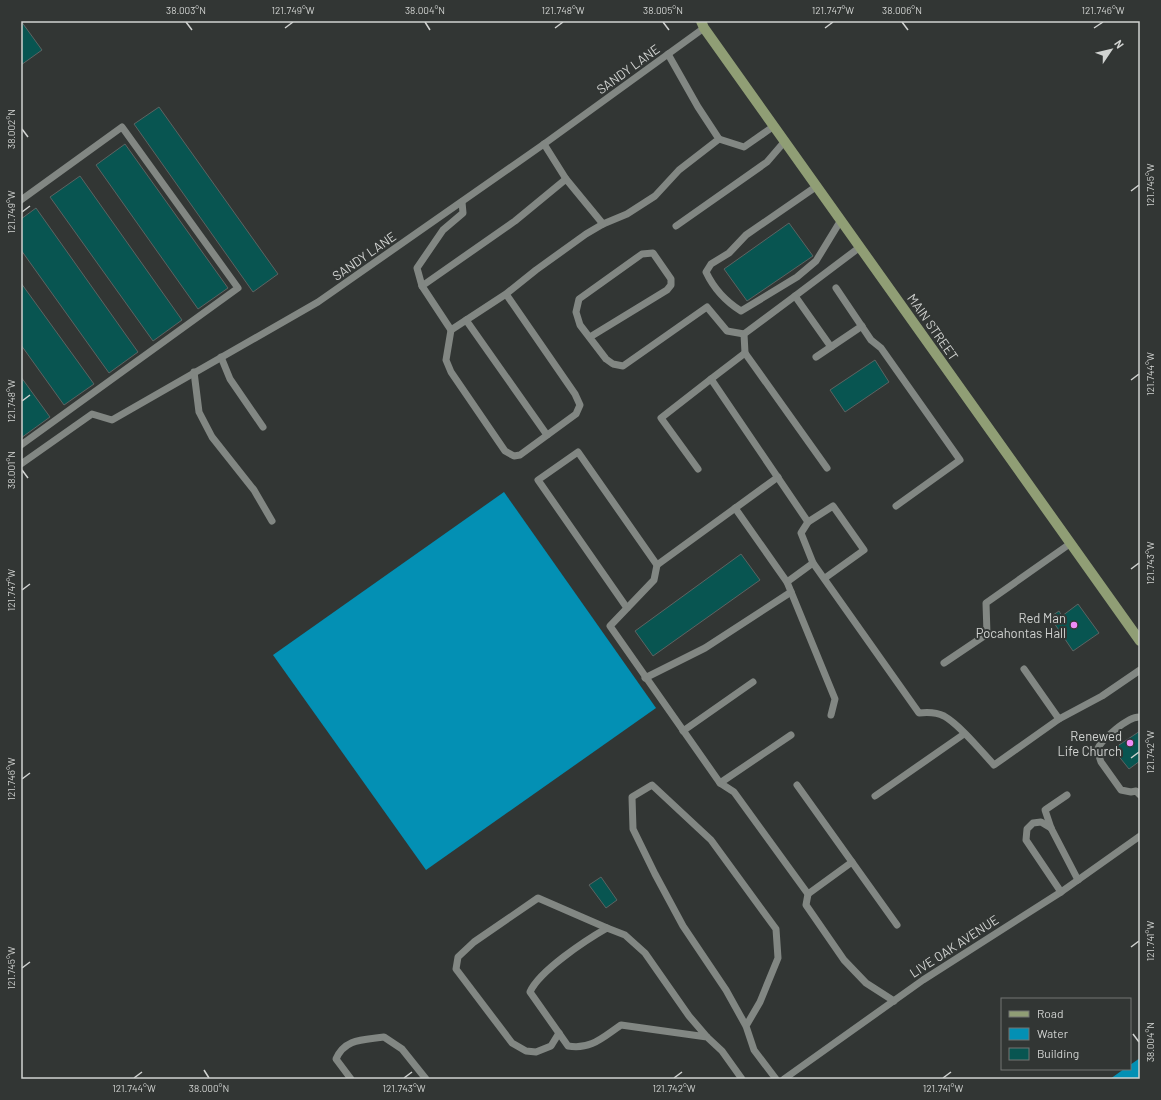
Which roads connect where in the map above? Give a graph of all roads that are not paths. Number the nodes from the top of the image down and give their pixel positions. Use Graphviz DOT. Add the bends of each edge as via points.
graph roads {
  1 [pos="694,21"];
  2 [pos="703,25"];
  3 [pos="668,54"];
  4 [pos="774,126"];
  5 [pos="719,139"];
  6 [pos="785,141"];
  7 [pos="544,144"];
  8 [pos="566,179"];
  9 [pos="817,186"];
  10 [pos="21,200"];
  11 [pos="462,202"];
  12 [pos="841,220"];
  13 [pos="603,224"];
  14 [pos="676,226"];
  15 [pos="860,247"];
  16 [pos="422,286"];
  17 [pos="836,288"];
  18 [pos="506,294"];
  19 [pos="795,296"];
  20 [pos="466,320"];
  21 [pos="862,326"];
  22 [pos="451,330"];
  23 [pos="744,334"];
  24 [pos="590,337"];
  25 [pos="831,347"];
  26 [pos="746,353"];
  27 [pos="221,357"];
  28 [pos="816,357"];
  29 [pos="194,372"];
  30 [pos="711,380"];
  31 [pos="264,427"];
  32 [pos="548,435"];
  33 [pos="21,445"];
  34 [pos="21,464"];
  35 [pos="827,468"];
  36 [pos="698,469"];
  37 [pos="778,477"];
  38 [pos="896,506"];
  39 [pos="735,508"];
  40 [pos="272,522"];
  41 [pos="808,522"];
  42 [pos="1071,543"];
  43 [pos="813,563"];
  44 [pos="657,565"];
  45 [pos="824,578"];
  46 [pos="787,582"];
  47 [pos="791,592"];
  48 [pos="627,608"];
  49 [pos="1140,640"];
  50 [pos="944,663"];
  51 [pos="1024,669"];
  52 [pos="1140,670"];
  53 [pos="645,678"];
  54 [pos="753,682"];
  55 [pos="832,715"];
  56 [pos="1140,717"];
  57 [pos="1059,719"];
  58 [pos="683,731"];
  59 [pos="964,734"];
  60 [pos="791,735"];
  61 [pos="720,783"];
  62 [pos="798,785"];
  63 [pos="1067,795"];
  64 [pos="1140,795"];
  65 [pos="875,796"];
  66 [pos="1051,828"];
  67 [pos="1140,836"];
  68 [pos="852,862"];
  69 [pos="1078,880"];
  70 [pos="1061,892"];
  71 [pos="808,894"];
  72 [pos="897,925"];
  73 [pos="607,928"];
  74 [pos="894,1001"];
  75 [pos="746,1026"];
  76 [pos="559,1033"];
  77 [pos="707,1037"];
  78 [pos="351,1079"];
  79 [pos="426,1079"];
  80 [pos="742,1079"];
  81 [pos="776,1079"];
  82 [pos="784,1079"];
  1 -- 2 [label="main road, MAIN STREET"];
  2 -- 3 [label="street, SANDY LANE"];
  2 -- 4 [label="main road, MAIN STREET"];
  3 -- 5 [label="street"];
  3 -- 7 [label="street, SANDY LANE"];
  4 -- 5 [label="street" via="744,147"];
  4 -- 6 [label="main road, MAIN STREET"];
  5 -- 13 [label="street" via="679,170 655,196 627,214"];
  6 -- 9 [label="main road, MAIN STREET"];
  6 -- 14 [label="street" via="767,162"];
  7 -- 8 [label="street"];
  7 -- 11 [label="street, SANDY LANE"];
  8 -- 13 [label="street"];
  8 -- 16 [label="street" via="515,221"];
  9 -- 12 [label="main road, MAIN STREET"];
  9 -- 12 [label="street" via="746,235 729,252 711,264 706,272 712,284 728,303 741,312 797,277 816,261"];
  10 -- 33 [label="street" via="122,127 238,288"];
  11 -- 16 [label="street" via="463,213 443,230 417,268"];
  11 -- 27 [label="street, SANDY LANE" via="318,302"];
  12 -- 15 [label="main road, MAIN STREET"];
  13 -- 18 [label="street"];
  15 -- 19 [label="street"];
  15 -- 42 [label="main road, MAIN STREET"];
  16 -- 22 [label="street"];
  17 -- 21 [label="street"];
  18 -- 20 [label="street"];
  18 -- 32 [label="street" via="580,405 576,414"];
  19 -- 23 [label="street"];
  19 -- 25 [label="street"];
  20 -- 22 [label="street"];
  20 -- 32 [label="street"];
  21 -- 25 [label="street"];
  21 -- 38 [label="street" via="871,340 881,348 960,460"];
  22 -- 32 [label="street" via="446,360 451,372 505,451 514,456 520,455"];
  23 -- 24 [label="street" via="727,331 707,307 623,366 606,359"];
  23 -- 26 [label="street"];
  24 -- 24 [label="street" via="580,325 576,312 580,299 642,254 653,253 671,279 671,285 667,290"];
  25 -- 28 [label="street"];
  26 -- 30 [label="street"];
  26 -- 35 [label="street"];
  27 -- 29 [label="street, SANDY LANE"];
  27 -- 31 [label="street" via="230,379"];
  29 -- 34 [label="street, SANDY LANE" via="112,420 92,414"];
  29 -- 40 [label="street" via="199,412 212,437 254,490"];
  30 -- 36 [label="street" via="661,418"];
  30 -- 37 [label="street"];
  37 -- 39 [label="street"];
  37 -- 41 [label="street"];
  39 -- 44 [label="street"];
  39 -- 46 [label="street"];
  41 -- 43 [label="street" via="801,533"];
  41 -- 45 [label="street" via="833,506 864,550"];
  42 -- 49 [label="main road, MAIN STREET"];
  42 -- 50 [label="street" via="986,603 987,634"];
  43 -- 45 [label="street"];
  43 -- 46 [label="street"];
  44 -- 48 [label="street" via="654,580"];
  44 -- 48 [label="street" via="578,452 538,480"];
  45 -- 59 [label="street" via="920,713 930,712 944,716"];
  46 -- 47 [label="street"];
  47 -- 53 [label="street" via="705,648"];
  47 -- 55 [label="street" via="835,699"];
  48 -- 53 [label="street" via="610,626"];
  51 -- 57 [label="street"];
  52 -- 57 [label="street" via="1102,696"];
  53 -- 58 [label="street"];
  54 -- 58 [label="street"];
  56 -- 64 [label="street" via="1129,720 1100,743 1097,750 1101,762 1121,790 1136,791"];
  57 -- 59 [label="street" via="994,765"];
  58 -- 61 [label="street"];
  59 -- 65 [label="street"];
  60 -- 61 [label="street"];
  61 -- 71 [label="street" via="734,792"];
  62 -- 68 [label="street"];
  63 -- 66 [label="street" via="1046,810"];
  66 -- 69 [label="street"];
  66 -- 70 [label="street" via="1041,822 1033,823 1027,829 1026,840"];
  67 -- 69 [label="street, LIVE OAK AVENUE"];
  68 -- 71 [label="street"];
  68 -- 72 [label="street"];
  69 -- 70 [label="street, LIVE OAK AVENUE"];
  70 -- 74 [label="street, LIVE OAK AVENUE"];
  71 -- 74 [label="street" via="806,905 844,960 866,983"];
  73 -- 76 [label="street" via="588,939 533,984 530,992"];
  73 -- 76 [label="street" via="538,898 474,942 458,957 456,969 512,1043 526,1051 536,1052 550,1046"];
  73 -- 77 [label="street" via="625,935 645,954"];
  74 -- 82 [label="street, LIVE OAK AVENUE"];
  75 -- 75 [label="street" via="760,1002 778,958 776,929 712,840 652,785 632,797 633,830 683,926 726,990"];
  75 -- 81 [label="street" via="754,1050"];
  76 -- 77 [label="street" via="568,1046 580,1048 621,1025"];
  77 -- 80 [label="street" via="722,1051"];
  78 -- 79 [label="street" via="336,1059 339,1051 350,1042 384,1037 402,1049"];
}
